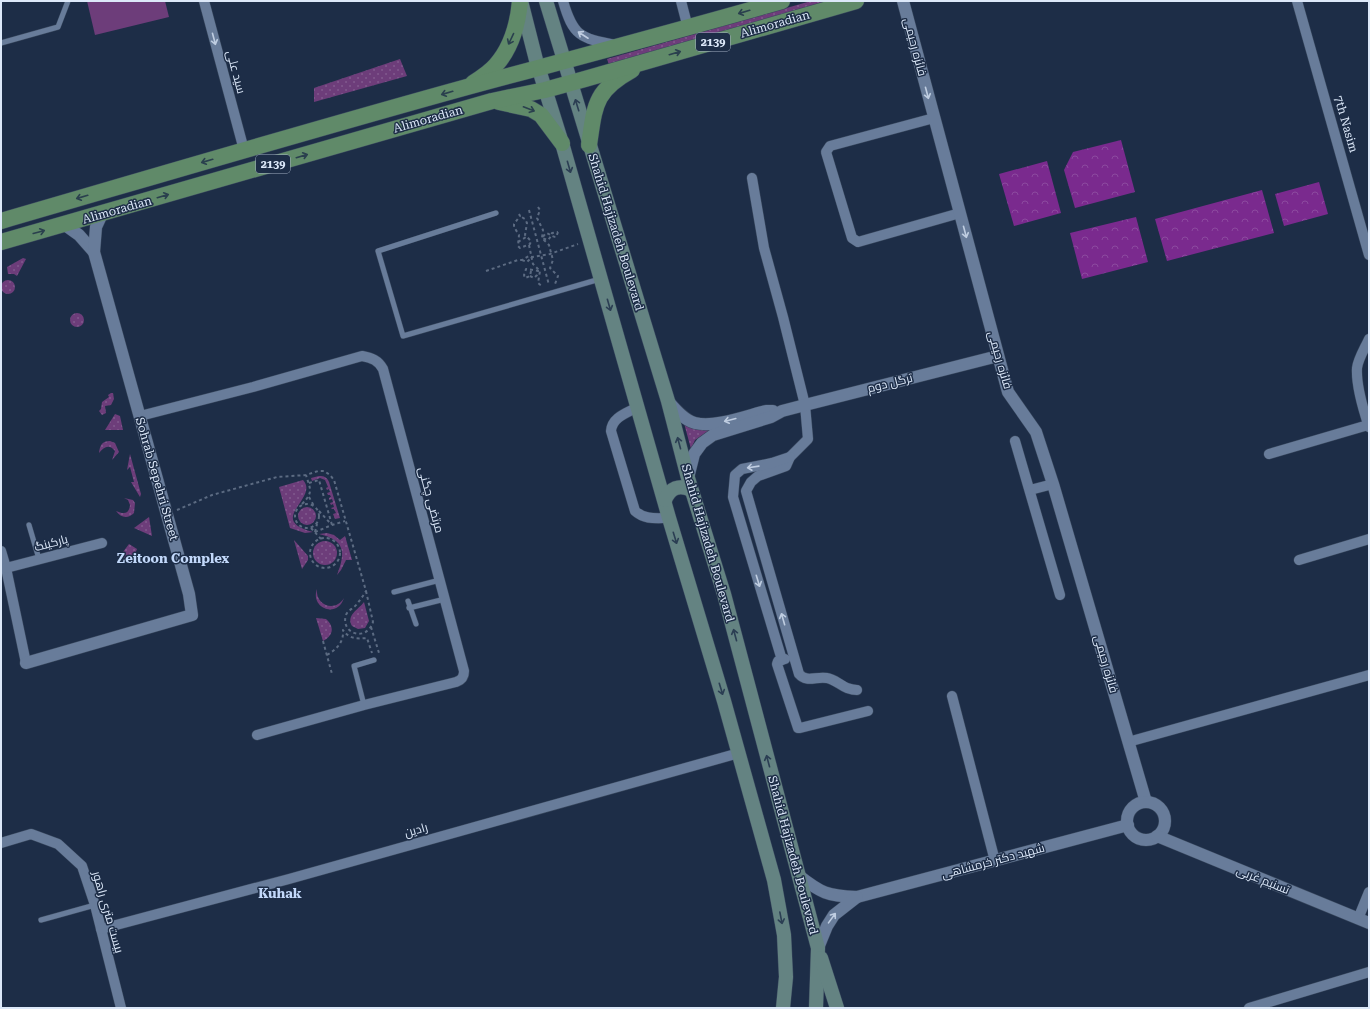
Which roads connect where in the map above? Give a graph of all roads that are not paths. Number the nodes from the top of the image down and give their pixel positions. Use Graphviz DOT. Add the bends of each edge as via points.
graph roads {
  1 [pos="68,1"];
  2 [pos="204,1"];
  3 [pos="521,1"];
  4 [pos="546,1"];
  5 [pos="563,1"];
  6 [pos="681,1"];
  7 [pos="782,1"];
  8 [pos="856,1"];
  9 [pos="903,1"];
  10 [pos="1297,1"];
  11 [pos="688,28"];
  12 [pos="1,43"];
  13 [pos="620,46"];
  14 [pos="650,60"];
  15 [pos="564,62"];
  16 [pos="538,68"];
  17 [pos="570,82"];
  18 [pos="469,87"];
  19 [pos="545,90"];
  20 [pos="492,101"];
  21 [pos="934,118"];
  22 [pos="562,143"];
  23 [pos="589,145"];
  24 [pos="244,150"];
  25 [pos="752,178"];
  26 [pos="496,213"];
  27 [pos="960,213"];
  28 [pos="102,214"];
  29 [pos="1,221"];
  30 [pos="65,225"];
  31 [pos="1,242"];
  32 [pos="94,252"];
  33 [pos="1369,255"];
  34 [pos="601,278"];
  35 [pos="1369,339"];
  36 [pos="998,356"];
  37 [pos="668,402"];
  38 [pos="805,405"];
  39 [pos="638,408"];
  40 [pos="782,411"];
  41 [pos="140,416"];
  42 [pos="1369,426"];
  43 [pos="1015,441"];
  44 [pos="1269,454"];
  45 [pos="790,457"];
  46 [pos="690,484"];
  47 [pos="1053,484"];
  48 [pos="1030,490"];
  49 [pos="665,500"];
  50 [pos="669,518"];
  51 [pos="28,525"];
  52 [pos="1369,539"];
  53 [pos="102,543"];
  54 [pos="1,551"];
  55 [pos="39,559"];
  56 [pos="1298,560"];
  57 [pos="6,568"];
  58 [pos="440,580"];
  59 [pos="394,592"];
  60 [pos="1060,595"];
  61 [pos="445,599"];
  62 [pos="408,601"];
  63 [pos="409,608"];
  64 [pos="416,624"];
  65 [pos="794,656"];
  66 [pos="374,660"];
  67 [pos="782,660"];
  68 [pos="26,663"];
  69 [pos="1369,675"];
  70 [pos="857,690"];
  71 [pos="952,696"];
  72 [pos="364,705"];
  73 [pos="868,711"];
  74 [pos="257,736"];
  75 [pos="1128,742"];
  76 [pos="739,753"];
  77 [pos="1146,802"];
  78 [pos="1128,825"];
  79 [pos="1157,836"];
  80 [pos="1,843"];
  81 [pos="995,861"];
  82 [pos="798,875"];
  83 [pos="1369,892"];
  84 [pos="857,897"];
  85 [pos="95,905"];
  86 [pos="40,920"];
  87 [pos="1363,921"];
  88 [pos="101,930"];
  89 [pos="818,948"];
  90 [pos="1369,972"];
  91 [pos="121,1008"];
  92 [pos="783,1008"];
  93 [pos="816,1008"];
  94 [pos="837,1008"];
  95 [pos="1249,1008"];
  1 -- 12 [label="lane" via="58,27"];
  2 -- 24 [label="street, سید علی, one-way"];
  3 -- 16 [label="main road, Shahid Hajizadeh Boulevard"];
  3 -- 18 [label="main road, one-way" via="513,35 506,50 496,66"];
  4 -- 15 [label="main road, Shahid Hajizadeh Boulevard"];
  13 -- 5 [label="street, one-way" via="594,41 582,35 570,24"];
  6 -- 11 [label="street"];
  7 -- 11 [label="main road, Alimoradian / 2139, one-way"];
  14 -- 8 [label="main road, Alimoradian / 2139, one-way"];
  9 -- 21 [label="street, فائزه رحیمی, one-way"];
  10 -- 33 [label="street, 7th Nasim"];
  11 -- 13 [label="main road, Alimoradian / 2139"];
  13 -- 15 [label="main road, Alimoradian / 2139"];
  14 -- 17 [label="main road, Alimoradian / 2139"];
  14 -- 23 [label="main road" via="618,77 604,90 594,110"];
  15 -- 16 [label="main road, Alimoradian"];
  15 -- 17 [label="main road, Shahid Hajizadeh Boulevard"];
  16 -- 18 [label="main road, Alimoradian / 2139"];
  16 -- 19 [label="main road, Shahid Hajizadeh Boulevard"];
  17 -- 19 [label="main road, Alimoradian"];
  23 -- 17 [label="main road, Shahid Hajizadeh Boulevard, one-way"];
  18 -- 24 [label="main road, Alimoradian / 2139, one-way"];
  19 -- 20 [label="main road, Alimoradian / 2139"];
  19 -- 22 [label="main road, Shahid Hajizadeh Boulevard"];
  20 -- 22 [label="main road, one-way" via="531,109 541,115"];
  28 -- 20 [label="main road, Alimoradian / 2139, one-way"];
  21 -- 27 [label="street, فائزه رحیمی"];
  21 -- 27 [label="street" via="830,146 826,152 852,238 858,242"];
  22 -- 34 [label="main road, Shahid Hajizadeh Boulevard, one-way"];
  23 -- 37 [label="main road, Shahid Hajizadeh Boulevard"];
  24 -- 29 [label="main road, Alimoradian / 2139, one-way"];
  25 -- 38 [label="street" via="764,248"];
  26 -- 34 [label="lane" via="378,251 403,336"];
  27 -- 36 [label="street, فائزه رحیمی, one-way"];
  28 -- 30 [label="main road, Alimoradian / 2139"];
  28 -- 32 [label="street, Sohrab Sepehri Street" via="96,227"];
  31 -- 30 [label="main road, Alimoradian / 2139, one-way"];
  30 -- 32 [label="street, Sohrab Sepehri Street" via="79,235"];
  32 -- 41 [label="street, Sohrab Sepehri Street"];
  34 -- 39 [label="main road, Shahid Hajizadeh Boulevard, one-way"];
  35 -- 42 [label="street" via="1357,368"];
  36 -- 38 [label="street, ترگل دوم"];
  36 -- 47 [label="street, فائزه رحیمی" via="1008,392 1036,432"];
  40 -- 37 [label="street, ترگل دوم, one-way" via="766,411 705,424 694,423 685,418"];
  46 -- 37 [label="main road, Shahid Hajizadeh Boulevard, one-way"];
  38 -- 40 [label="street, ترگل دوم"];
  38 -- 45 [label="street" via="808,439"];
  39 -- 49 [label="main road, Shahid Hajizadeh Boulevard"];
  39 -- 50 [label="street" via="615,419 611,431 635,511 645,518"];
  40 -- 46 [label="street, ترگل دوم" via="771,417 713,435 702,443 694,454"];
  41 -- 58 [label="street, مرتضی چگنی" via="253,388 362,356 374,358 382,369"];
  41 -- 68 [label="street, Sohrab Sepehri Street" via="190,594 192,615"];
  42 -- 44 [label="street"];
  43 -- 48 [label="street"];
  65 -- 45 [label="street, one-way" via="746,491 758,476 786,466"];
  45 -- 67 [label="street, one-way" via="742,469 735,475 733,491"];
  46 -- 49 [label="main road" via="677,487"];
  82 -- 46 [label="main road, Shahid Hajizadeh Boulevard, one-way" via="726,602"];
  47 -- 48 [label="street"];
  47 -- 75 [label="street, فائزه رحیمی"];
  48 -- 60 [label="street"];
  49 -- 50 [label="main road, Shahid Hajizadeh Boulevard"];
  50 -- 76 [label="main road, Shahid Hajizadeh Boulevard, one-way"];
  51 -- 55 [label="lane"];
  52 -- 56 [label="street"];
  53 -- 55 [label="street, پارکینگ"];
  54 -- 57 [label="street, Sohrab Sepehri Street"];
  55 -- 57 [label="street, پارکینگ"];
  57 -- 68 [label="street, Sohrab Sepehri Street"];
  58 -- 59 [label="lane"];
  58 -- 61 [label="street, مرتضی چگنی"];
  61 -- 63 [label="lane"];
  61 -- 72 [label="street, مرتضی چگنی" via="464,671 463,678 456,682"];
  62 -- 63 [label="lane"];
  63 -- 64 [label="lane"];
  65 -- 67 [label="street"];
  65 -- 70 [label="street" via="799,674 803,678 829,678"];
  66 -- 72 [label="lane" via="354,666"];
  67 -- 73 [label="street" via="777,664 798,728"];
  69 -- 75 [label="street"];
  71 -- 81 [label="street"];
  72 -- 74 [label="street, مرتضی چگنی"];
  75 -- 77 [label="street, فائزه رحیمی"];
  76 -- 88 [label="street, رادین"];
  76 -- 92 [label="main road, Shahid Hajizadeh Boulevard, one-way" via="774,880 784,935 786,977"];
  77 -- 78 [label="street" via="1131,809"];
  77 -- 79 [label="street" via="1157,805 1164,815 1164,827"];
  78 -- 79 [label="street" via="1134,835 1140,838 1146,840"];
  78 -- 81 [label="street, شهید دکتر خرمشاهی"];
  79 -- 87 [label="street, تسنیم غربی"];
  80 -- 85 [label="street, بیست متری راهور" via="31,834 58,844 82,866"];
  81 -- 84 [label="street, شهید دکتر خرمشاهی"];
  82 -- 84 [label="street, شهید دکتر خرمشاهی" via="825,893"];
  82 -- 89 [label="main road, Shahid Hajizadeh Boulevard"];
  83 -- 87 [label="street"];
  89 -- 84 [label="street, شهید دکتر خرمشاهی, one-way" via="834,914"];
  85 -- 86 [label="lane"];
  85 -- 88 [label="street, بیست متری راهور"];
  88 -- 91 [label="street, بیست متری راهور"];
  89 -- 93 [label="main road, Shahid Hajizadeh Boulevard"];
  89 -- 94 [label="main road"];
  90 -- 95 [label="street"];
}
